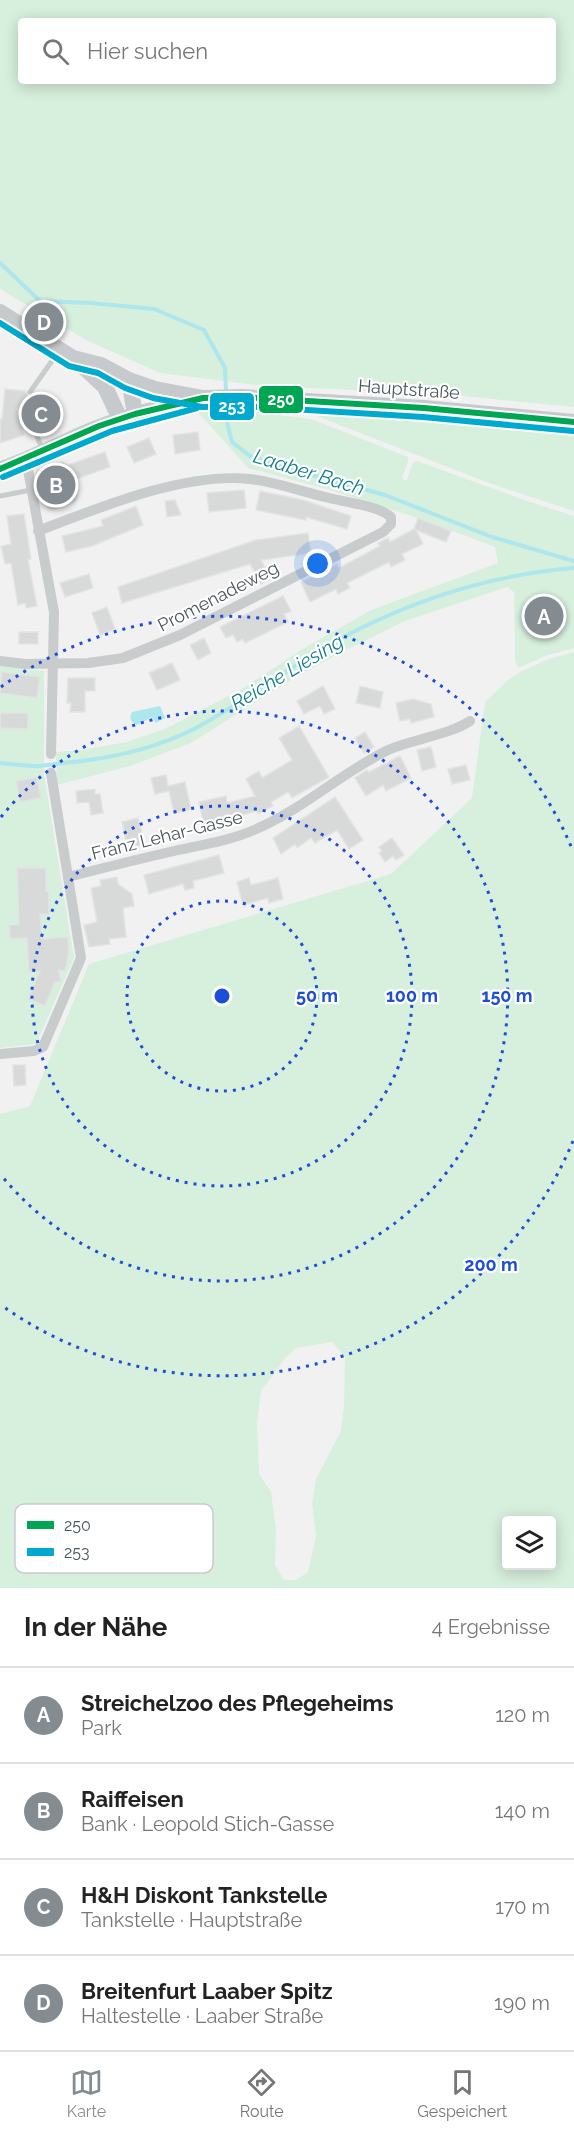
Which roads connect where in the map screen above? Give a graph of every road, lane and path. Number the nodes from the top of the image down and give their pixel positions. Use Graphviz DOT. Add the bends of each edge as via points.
graph roads {
  1 [pos="0,312"];
  2 [pos="66,354"];
  3 [pos="129,380"];
  4 [pos="30,392"];
  5 [pos="204,398"];
  6 [pos="29,410"];
  7 [pos="128,417"];
  8 [pos="574,422"];
  9 [pos="43,452"];
  10 [pos="26,459"];
  11 [pos="0,469"];
  12 [pos="31,490"];
  13 [pos="0,496"];
  14 [pos="38,531"];
  15 [pos="0,661"];
  16 [pos="52,663"];
  17 [pos="470,721"];
  18 [pos="51,754"];
  19 [pos="51,773"];
  20 [pos="68,878"];
  21 [pos="0,1054"];
  1 -- 2 [label="main road"];
  2 -- 3 [label="main road, Hauptstraße" via="101,365"];
  2 -- 4 [label="lane"];
  2 -- 7 [label="main road" via="105,387"];
  3 -- 5 [label="main road, Hauptstraße"];
  3 -- 7 [label="main road"];
  5 -- 7 [label="main road"];
  5 -- 8 [label="main road, Hauptstraße" via="424,408"];
  6 -- 9 [label="lane"];
  7 -- 9 [label="main road"];
  9 -- 10 [label="main road"];
  10 -- 11 [label="main road"];
  10 -- 12 [label="street"];
  12 -- 13 [label="lane"];
  12 -- 14 [label="street"];
  14 -- 16 [label="street" via="54,612"];
  14 -- 16 [label="street, Promenadeweg" via="116,501 166,487 227,479 270,482 368,507 391,517 391,524 383,532 154,647 106,662"];
  15 -- 16 [label="street, Promenadeweg"];
  16 -- 18 [label="street"];
  17 -- 20 [label="street, Franz Lehar-Gasse" via="388,750 256,830"];
  19 -- 20 [label="street"];
  20 -- 21 [label="street" via="81,958 43,1047"];
}
